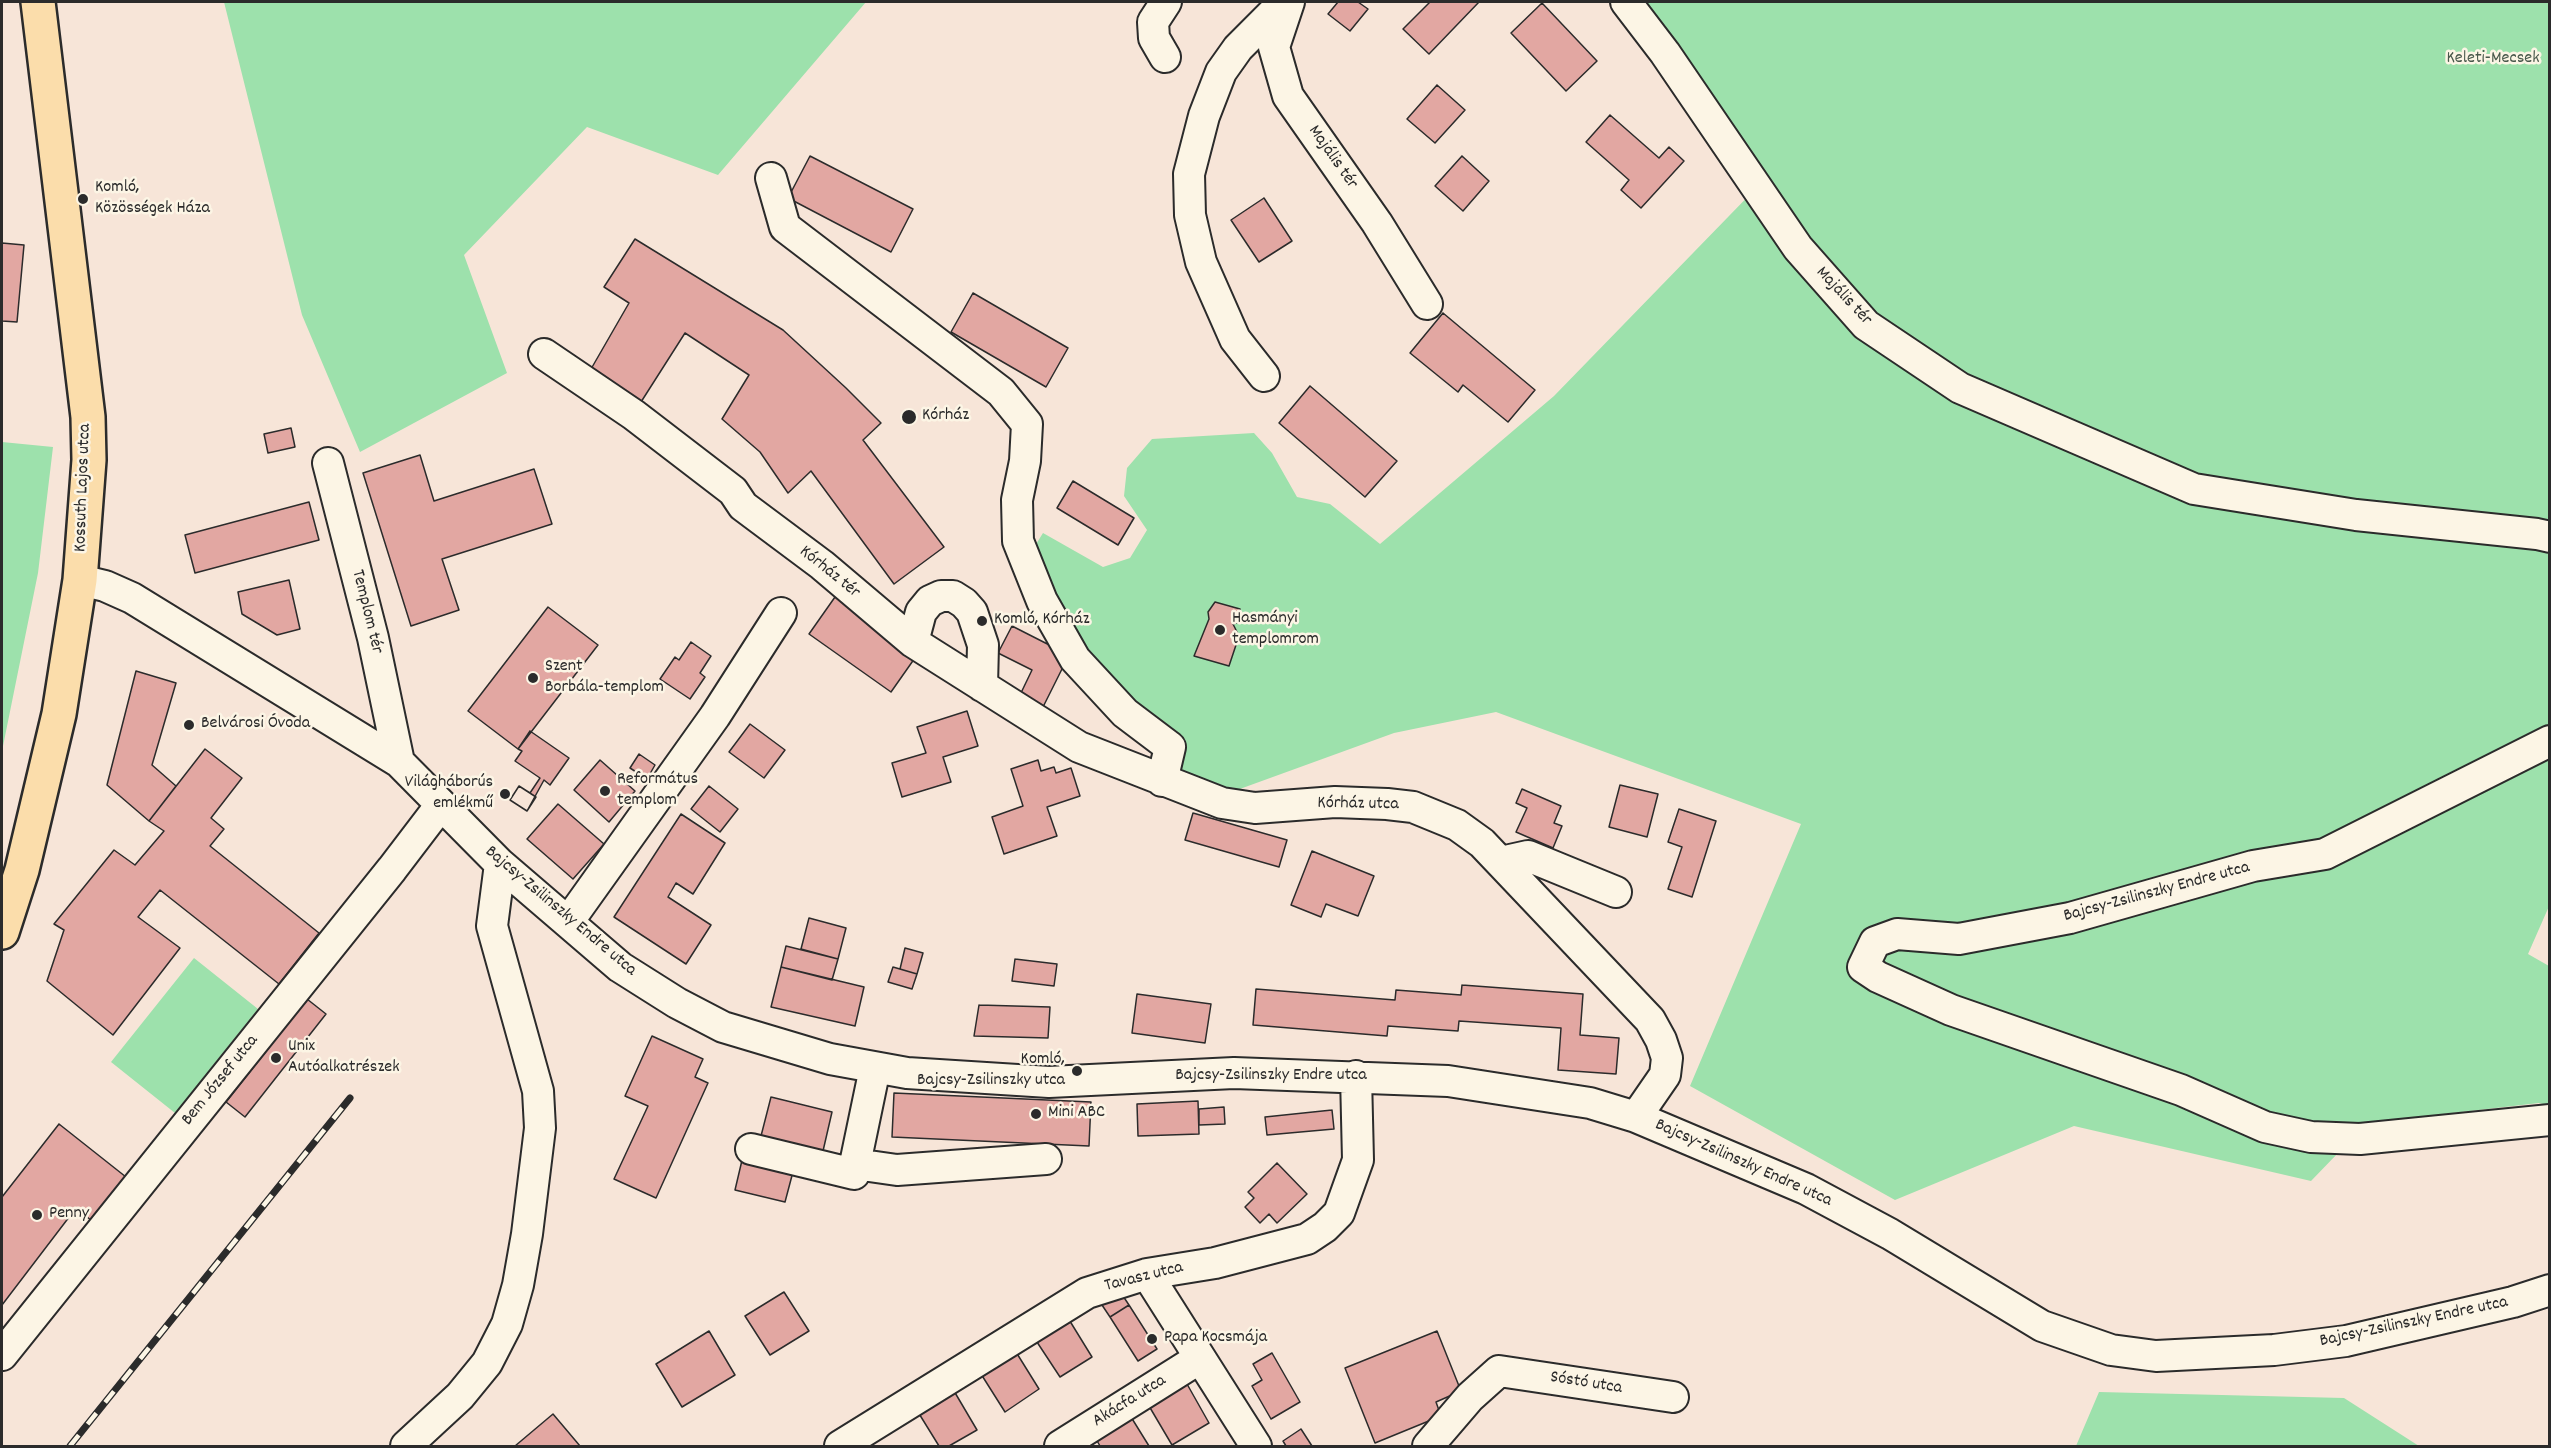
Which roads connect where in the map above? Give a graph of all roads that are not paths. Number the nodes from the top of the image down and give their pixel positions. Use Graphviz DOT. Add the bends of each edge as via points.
graph roads {
  1 [pos="38,2"];
  2 [pos="1166,2"];
  3 [pos="1284,2"];
  4 [pos="1289,2"];
  5 [pos="1626,2"];
  6 [pos="1165,57"];
  7 [pos="771,178"];
  8 [pos="1427,304"];
  9 [pos="544,354"];
  10 [pos="1264,376"];
  11 [pos="328,463"];
  12 [pos="2550,537"];
  13 [pos="80,579"];
  14 [pos="781,613"];
  15 [pos="913,642"];
  16 [pos="982,686"];
  17 [pos="2550,741"];
  18 [pos="399,762"];
  19 [pos="1162,781"];
  20 [pos="440,806"];
  21 [pos="1501,862"];
  22 [pos="500,864"];
  23 [pos="1616,892"];
  24 [pos="568,922"];
  25 [pos="2,932"];
  26 [pos="875,1068"];
  27 [pos="1356,1076"];
  28 [pos="1636,1118"];
  29 [pos="2550,1120"];
  30 [pos="751,1149"];
  31 [pos="1046,1159"];
  32 [pos="855,1164"];
  33 [pos="1147,1275"];
  34 [pos="2550,1290"];
  35 [pos="2,1355"];
  36 [pos="1200,1358"];
  37 [pos="1673,1397"];
  38 [pos="406,1446"];
  39 [pos="840,1446"];
  40 [pos="1060,1446"];
  41 [pos="1256,1446"];
  42 [pos="1428,1446"];
  1 -- 13 [label="main road, Kossuth Lajos utca" via="88,417 89,460"];
  2 -- 6 [label="street" via="1153,22 1154,38"];
  3 -- 10 [label="street" via="1238,48 1221,72 1204,116 1189,174 1190,215 1201,262 1235,339"];
  4 -- 8 [label="street, Majális tér" via="1274,47 1288,96 1377,223"];
  5 -- 12 [label="street, Majális tér" via="1798,248 1866,325 1960,388 2193,489 2356,515"];
  7 -- 19 [label="street" via="785,227 1001,392 1027,424 1017,500 1018,541 1042,601 1075,659 1125,713 1170,747"];
  9 -- 15 [label="street, Kórház tér" via="634,415 733,492 743,506 822,565"];
  11 -- 18 [label="street, Templom tér" via="373,638"];
  13 -- 18 [label="street, Bajcsy-Zsilinszky Endre utca" via="132,598"];
  13 -- 25 [label="main road, Kossuth Lajos utca" via="48,766"];
  14 -- 24 [label="street" via="715,716"];
  15 -- 16 [label="street, Kórház utca"];
  15 -- 16 [label="street" via="921,612 930,601 952,596 964,603 972,612 983,645"];
  16 -- 19 [label="street, Kórház utca" via="1079,747"];
  17 -- 29 [label="street, Bajcsy-Zsilinszky Endre utca" via="2325,854 2253,866 2070,918 1959,939 1897,934 1875,942 1863,967 1951,1010 2181,1090 2265,1127 2311,1137 2360,1139"];
  18 -- 20 [label="street, Bajcsy-Zsilinszky Endre utca"];
  19 -- 21 [label="street, Kórház utca" via="1222,803 1255,808 1335,802 1413,807 1457,825"];
  20 -- 22 [label="street, Bajcsy-Zsilinszky Endre utca"];
  20 -- 35 [label="street, Bem József utca"];
  21 -- 23 [label="street" via="1528,856"];
  21 -- 28 [label="street, Kórház utca" via="1608,973 1650,1020 1661,1040 1667,1058 1665,1075"];
  22 -- 24 [label="street, Bajcsy-Zsilinszky Endre utca"];
  22 -- 38 [label="street" via="492,926 538,1091 540,1128 527,1234 507,1324 487,1363 460,1396"];
  24 -- 26 [label="street, Bajcsy-Zsilinszky Endre utca" via="620,967 723,1027 830,1059"];
  26 -- 27 [label="street, Bajcsy-Zsilinszky Endre utca" via="1049,1082 1234,1073"];
  26 -- 32 [label="street"];
  27 -- 28 [label="street, Bajcsy-Zsilinszky Endre utca" via="1448,1081 1590,1103"];
  27 -- 33 [label="street, Tavasz utca" via="1358,1160 1339,1213 1307,1239 1215,1263"];
  28 -- 34 [label="street, Bajcsy-Zsilinszky Endre utca" via="1806,1190 1890,1234 2042,1326 2111,1350 2156,1356 2274,1350 2346,1341"];
  30 -- 32 [label="street" via="854,1174"];
  31 -- 32 [label="street" via="897,1170"];
  33 -- 36 [label="street"];
  33 -- 39 [label="street, Tavasz utca" via="1087,1293"];
  36 -- 40 [label="street, Akácfa utca"];
  36 -- 41 [label="street"];
  37 -- 42 [label="street, Sóstó utca" via="1499,1371 1470,1397"];
}
